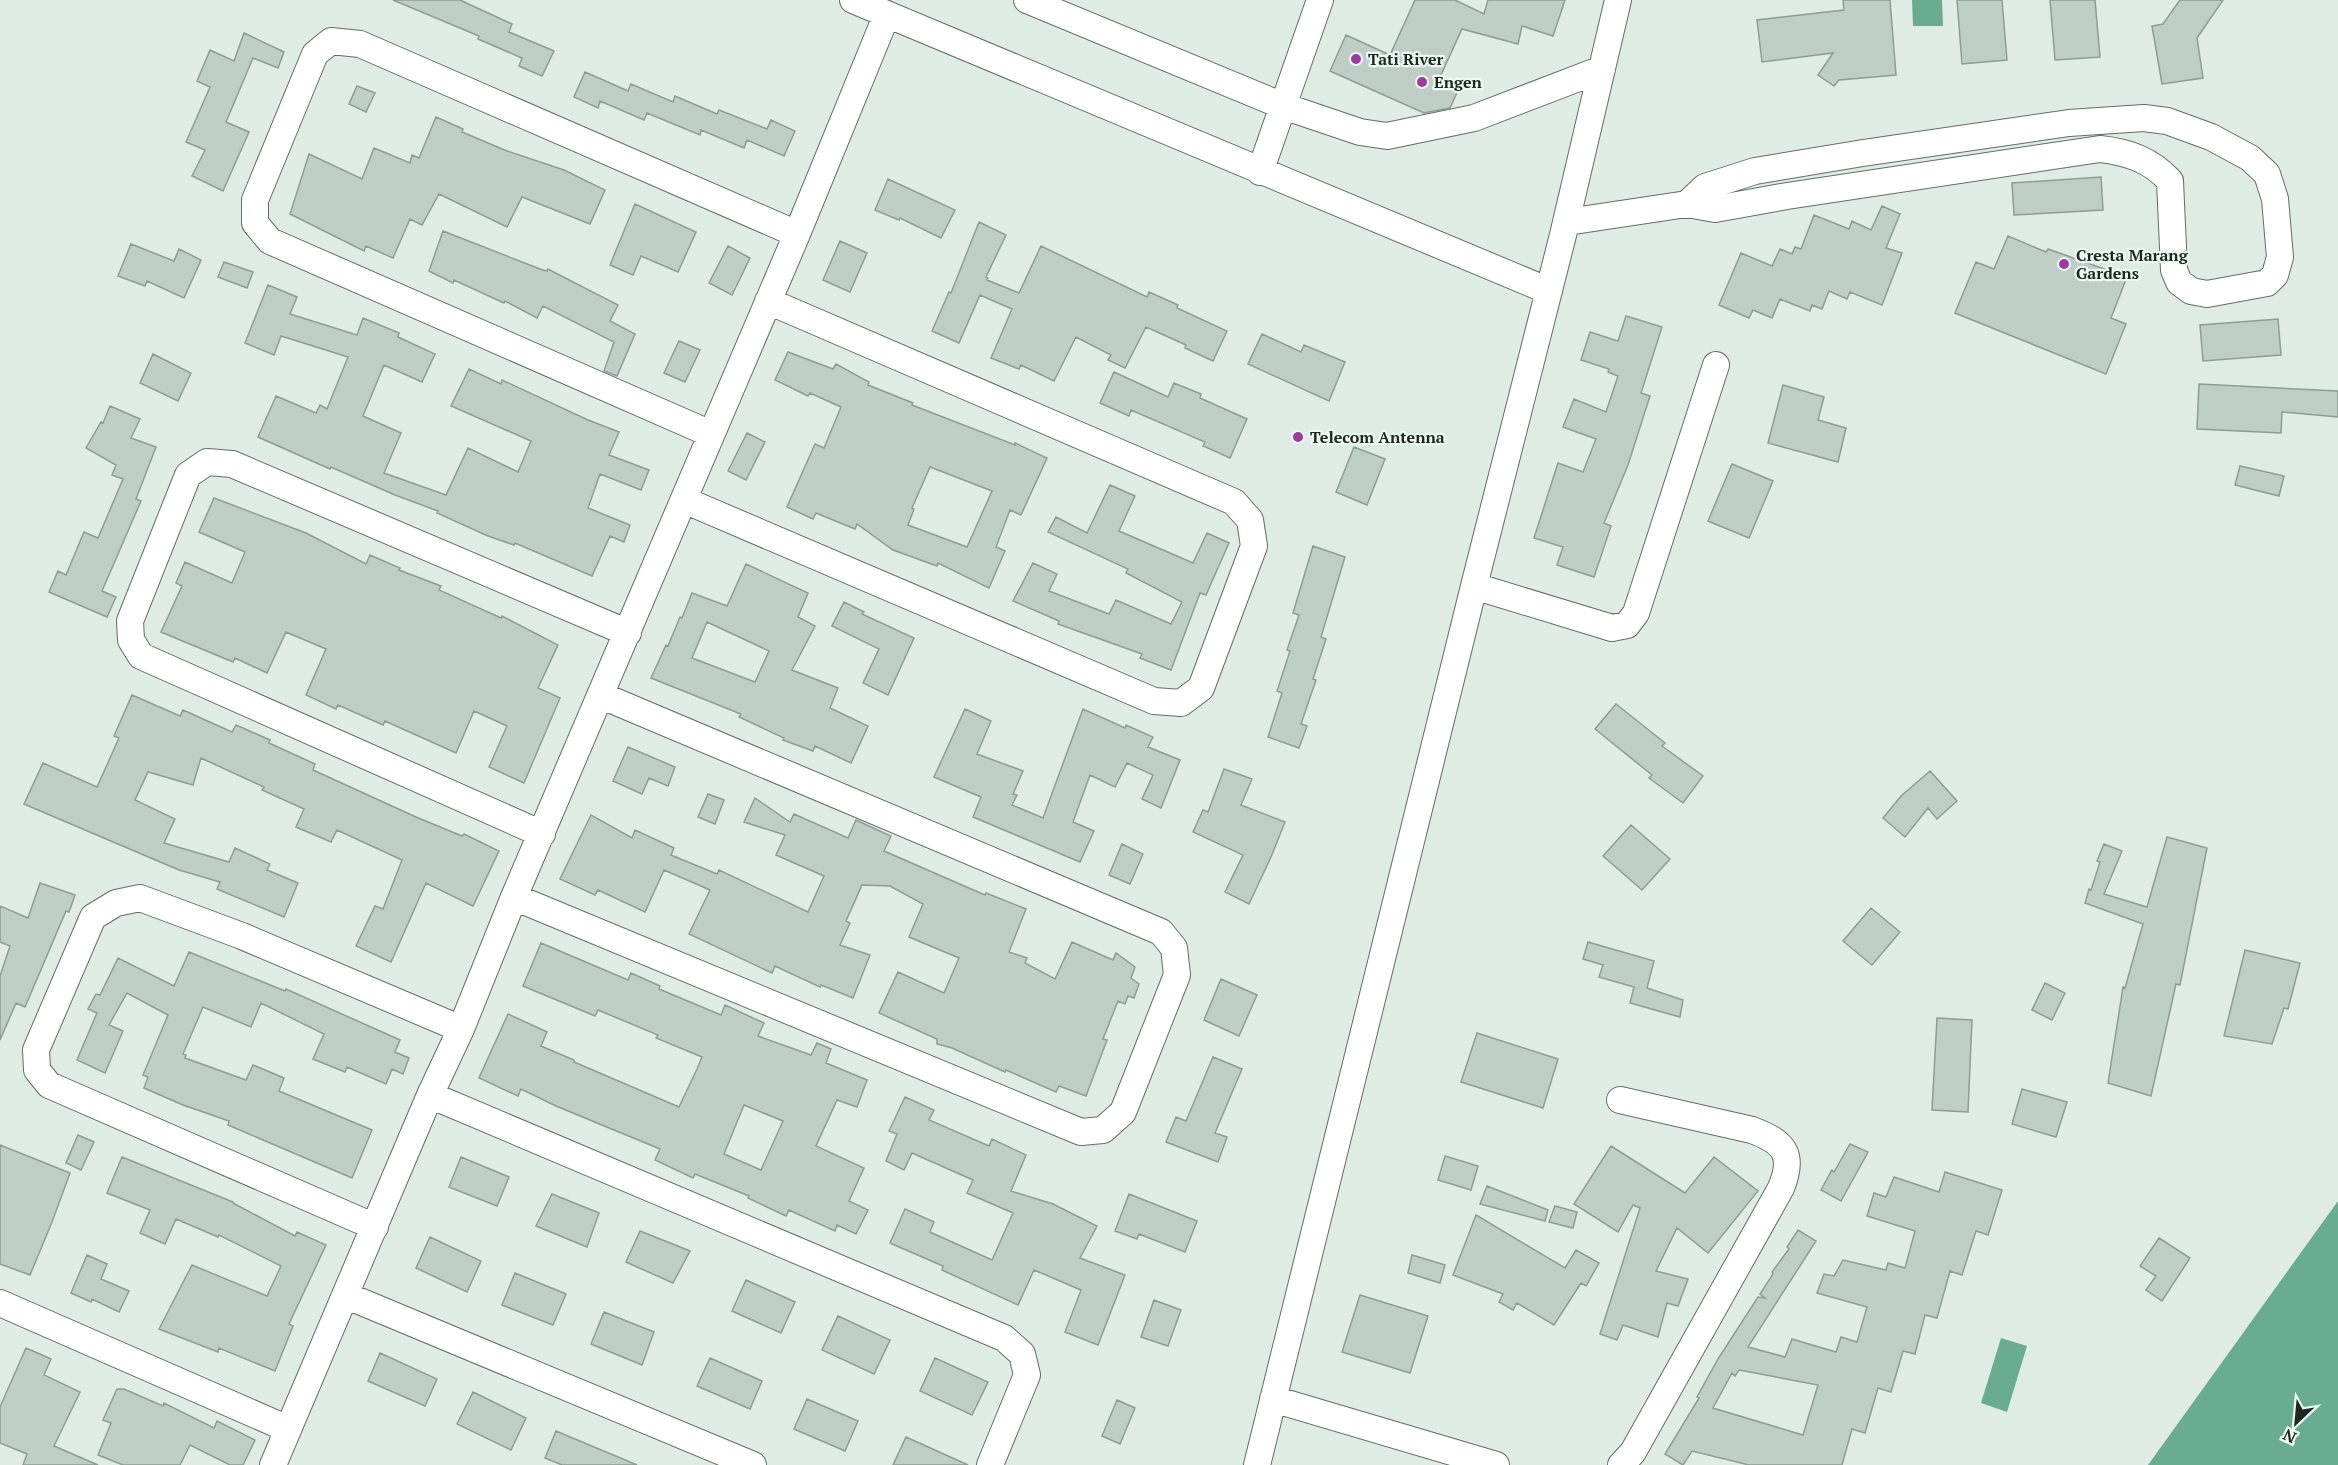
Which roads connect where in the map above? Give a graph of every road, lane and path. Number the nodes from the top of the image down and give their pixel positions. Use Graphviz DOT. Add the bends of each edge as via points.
graph roads {
  1 [pos="853,0"];
  2 [pos="1320,0"];
  3 [pos="1618,0"];
  4 [pos="1036,2"];
  5 [pos="887,14"];
  6 [pos="1602,69"];
  7 [pos="1283,106"];
  8 [pos="1260,172"];
  9 [pos="1687,204"];
  10 [pos="1566,222"];
  11 [pos="797,234"];
  12 [pos="1549,291"];
  13 [pos="768,301"];
  14 [pos="1716,365"];
  15 [pos="711,434"];
  16 [pos="684,500"];
  17 [pos="1473,586"];
  18 [pos="628,633"];
  19 [pos="600,695"];
  20 [pos="542,834"];
  21 [pos="514,897"];
  22 [pos="461,1029"];
  23 [pos="430,1095"];
  24 [pos="1620,1101"];
  25 [pos="375,1227"];
  26 [pos="345,1295"];
  27 [pos="0,1303"];
  28 [pos="1273,1399"];
  29 [pos="288,1429"];
  30 [pos="273,1465"];
  31 [pos="753,1465"];
  32 [pos="990,1465"];
  33 [pos="1257,1465"];
  34 [pos="1496,1465"];
  35 [pos="1622,1465"];
  1 -- 5 [label="street"];
  2 -- 7 [label="street"];
  3 -- 6 [label="street"];
  4 -- 7 [label="street"];
  5 -- 8 [label="street"];
  5 -- 11 [label="street"];
  6 -- 7 [label="street" via="1474,118 1387,136 1360,132"];
  6 -- 10 [label="street"];
  7 -- 8 [label="street"];
  8 -- 12 [label="street"];
  9 -- 9 [label="street" via="1705,187 1755,171 2069,123 2144,118 2167,121 2211,137 2250,158 2267,174 2276,199 2280,257 2275,275 2267,283 2207,294 2191,291 2179,282 2174,270 2170,181 2157,167 2122,152 2100,149 1715,209"];
  9 -- 10 [label="street"];
  10 -- 12 [label="street"];
  11 -- 13 [label="street"];
  11 -- 15 [label="street" via="360,44 331,41 315,54 255,200 255,223 270,241"];
  12 -- 17 [label="street"];
  13 -- 15 [label="street"];
  13 -- 16 [label="street" via="1234,502 1250,520 1254,546 1201,688 1181,703 1154,701"];
  14 -- 17 [label="street" via="1636,613 1628,625 1612,628"];
  15 -- 16 [label="street"];
  16 -- 18 [label="street"];
  17 -- 28 [label="street"];
  18 -- 19 [label="street"];
  18 -- 20 [label="street" via="232,464 207,462 189,475 130,621 131,640 141,656"];
  19 -- 20 [label="street"];
  19 -- 21 [label="street" via="1161,932 1174,948 1178,975 1123,1112 1103,1130 1081,1132"];
  20 -- 21 [label="street"];
  21 -- 22 [label="street"];
  22 -- 23 [label="street"];
  22 -- 25 [label="street" via="242,936 140,898 116,903 93,917 36,1050 37,1070 49,1085"];
  23 -- 25 [label="street"];
  23 -- 32 [label="street" via="1004,1338 1022,1354 1027,1375"];
  24 -- 35 [label="street" via="1752,1130 1782,1147 1788,1161 1781,1188 1633,1452"];
  25 -- 26 [label="street"];
  26 -- 29 [label="street"];
  26 -- 31 [label="street"];
  27 -- 29 [label="street"];
  28 -- 33 [label="street"];
  28 -- 34 [label="street"];
  29 -- 30 [label="street"];
}
